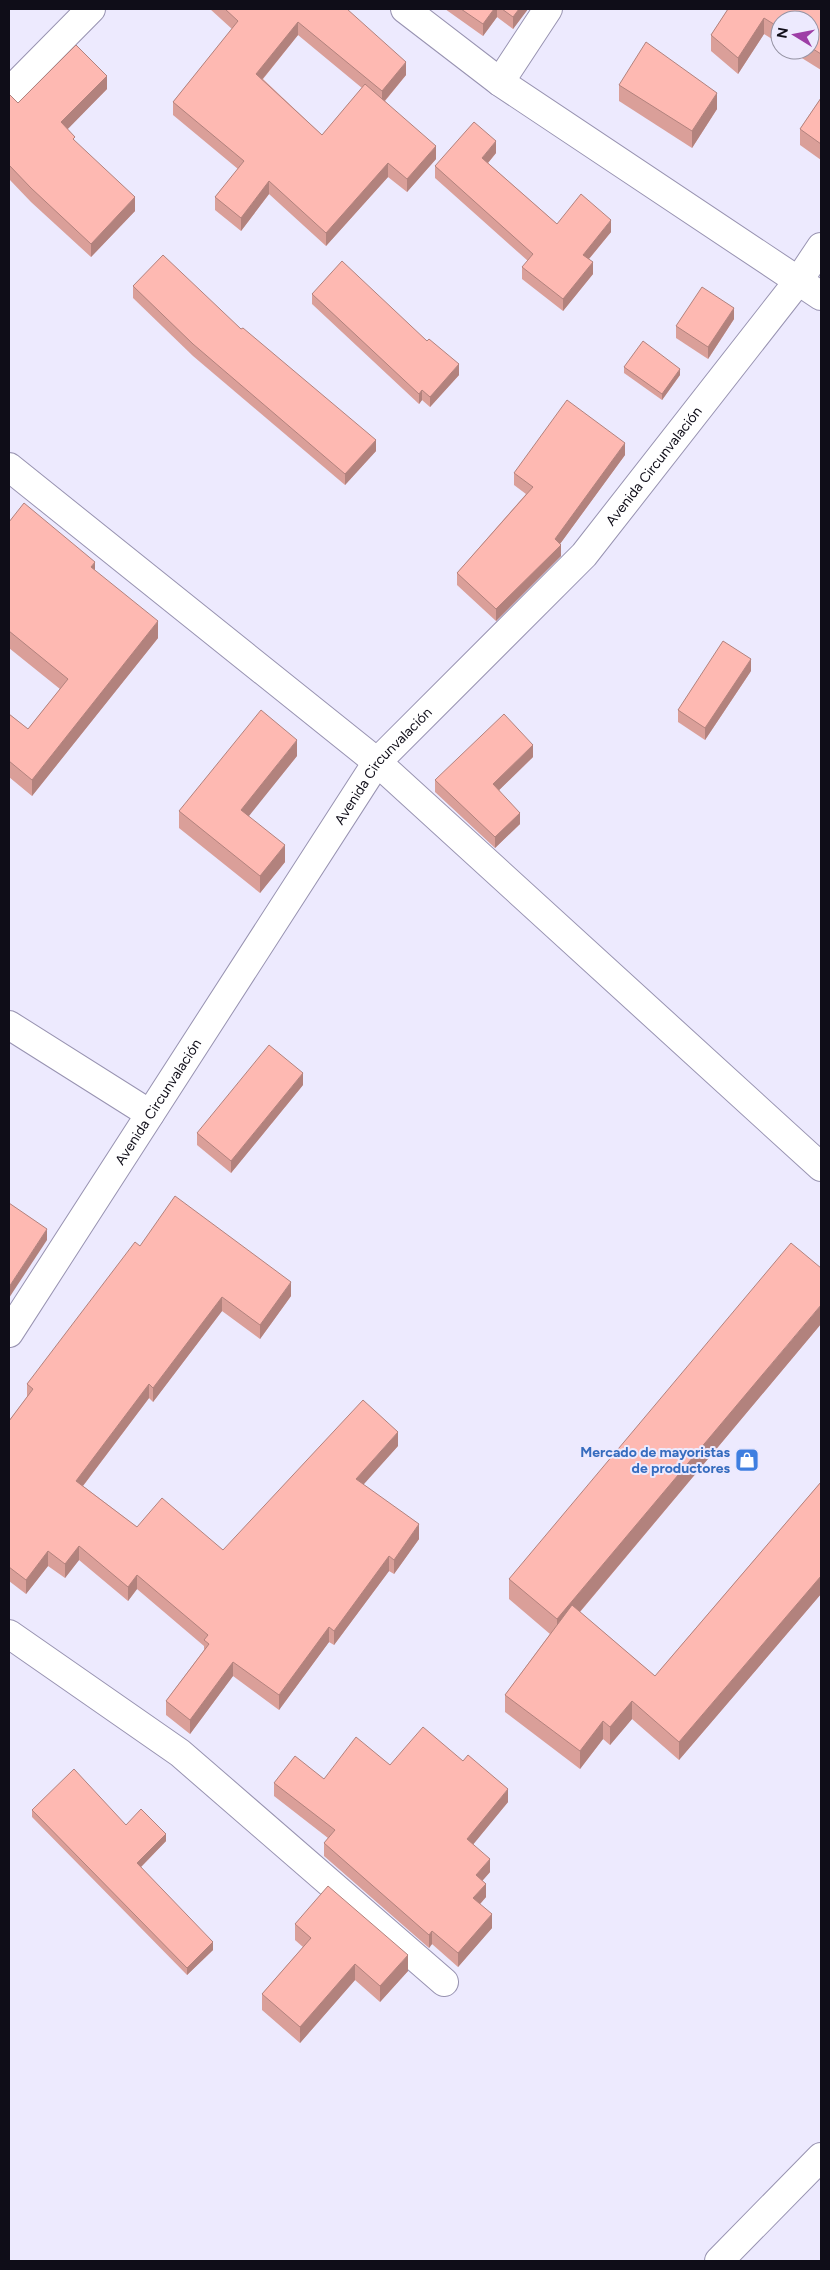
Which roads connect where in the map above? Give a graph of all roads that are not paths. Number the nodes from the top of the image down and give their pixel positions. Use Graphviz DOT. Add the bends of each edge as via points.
graph roads {
  1 [pos="91,9"];
  2 [pos="405,9"];
  3 [pos="548,9"];
  4 [pos="500,82"];
  5 [pos="11,85"];
  6 [pos="821,247"];
  7 [pos="799,280"];
  8 [pos="821,296"];
  9 [pos="9,467"];
  10 [pos="377,762"];
  11 [pos="9,1025"];
  12 [pos="150,1114"];
  13 [pos="821,1167"];
  14 [pos="9,1332"];
  15 [pos="9,1634"];
  16 [pos="444,1982"];
  17 [pos="821,2156"];
  18 [pos="719,2261"];
  1 -- 5 [label="street"];
  2 -- 4 [label="street"];
  3 -- 4 [label="street"];
  4 -- 7 [label="street"];
  6 -- 7 [label="street, Avenida Circunvalación"];
  7 -- 8 [label="street"];
  7 -- 10 [label="street, Avenida Circunvalación" via="584,555"];
  9 -- 10 [label="street"];
  10 -- 12 [label="street, Avenida Circunvalación"];
  10 -- 13 [label="street"];
  11 -- 12 [label="street"];
  12 -- 14 [label="street, Avenida Circunvalación"];
  15 -- 16 [label="street" via="180,1753"];
  17 -- 18 [label="street"];
}
